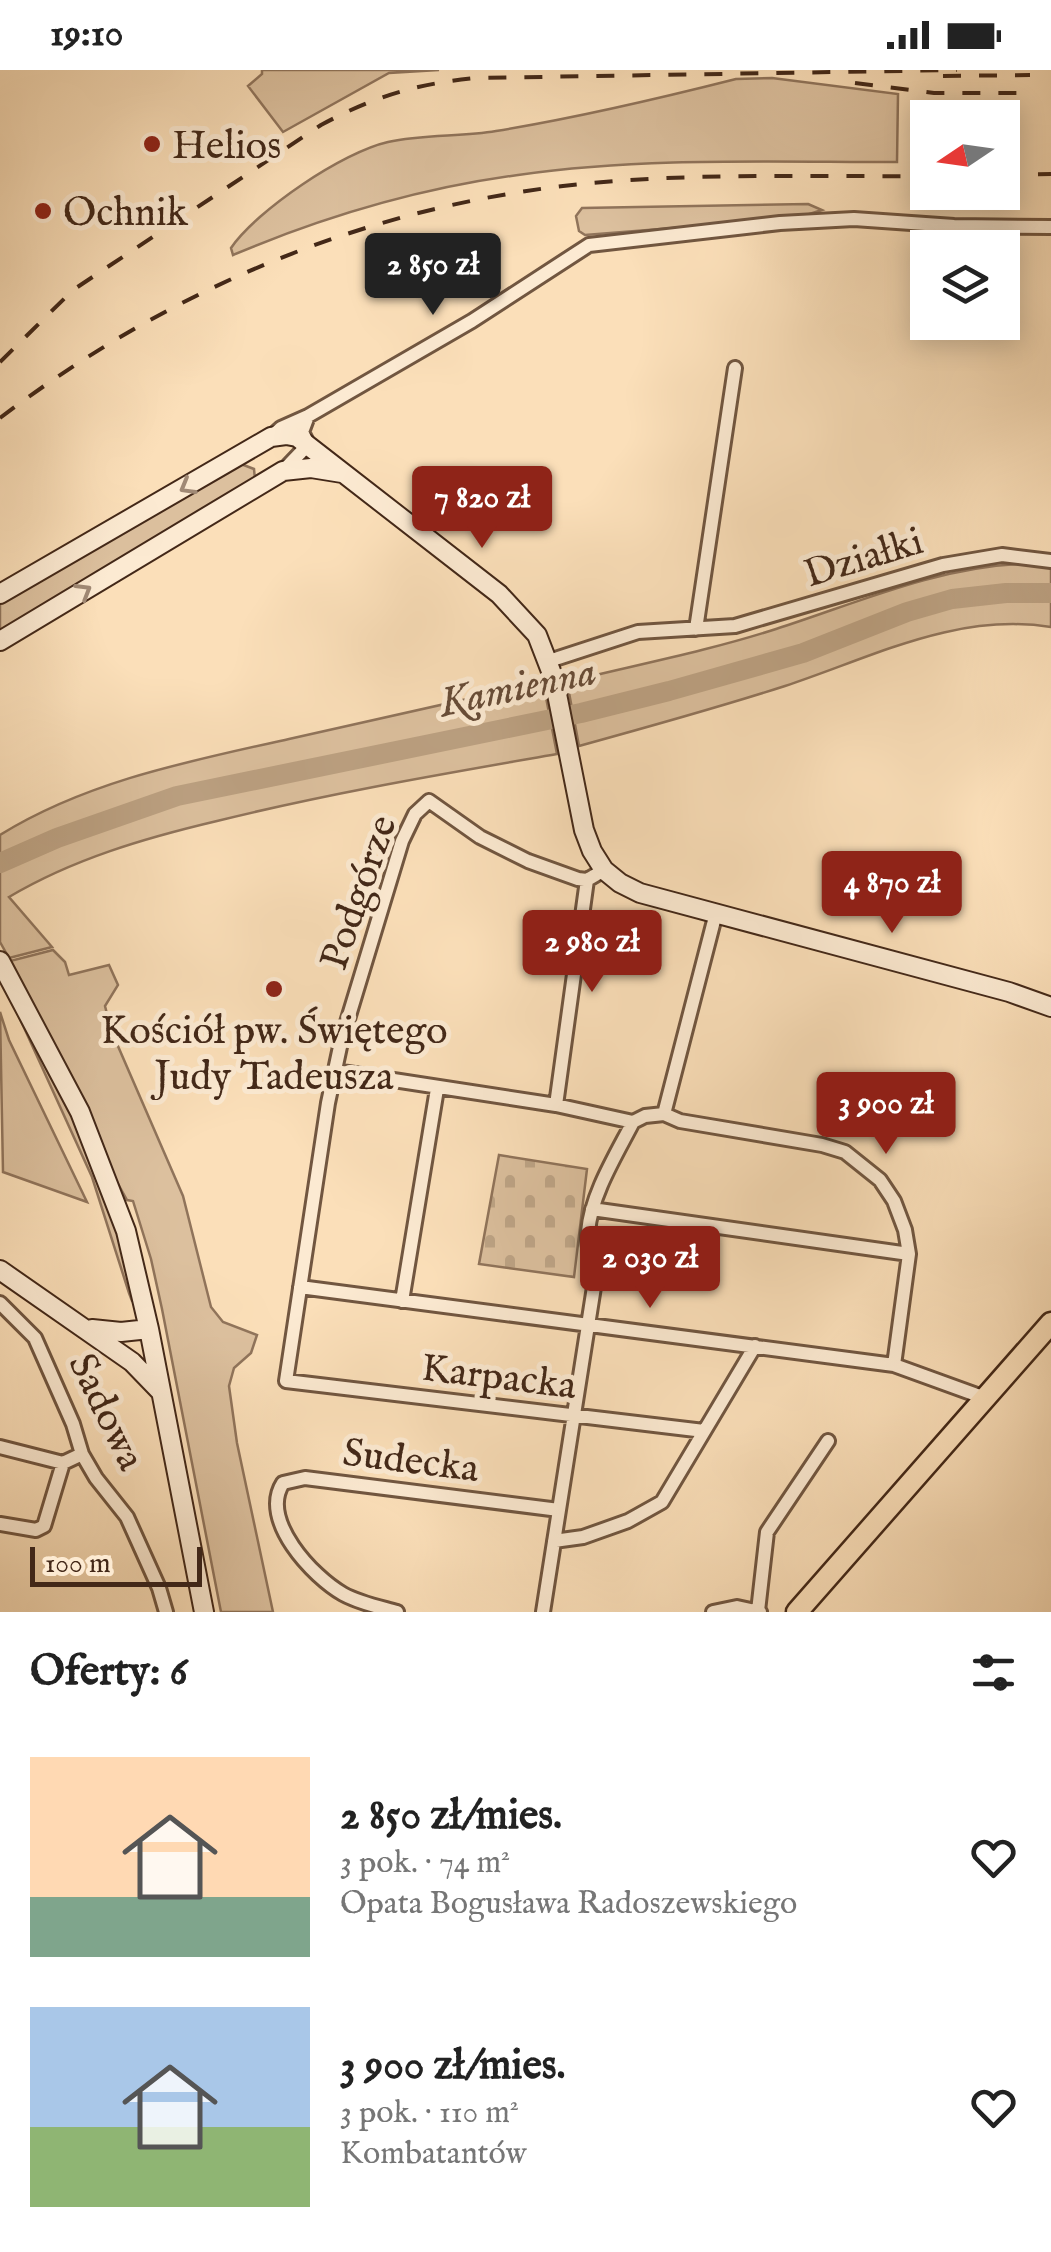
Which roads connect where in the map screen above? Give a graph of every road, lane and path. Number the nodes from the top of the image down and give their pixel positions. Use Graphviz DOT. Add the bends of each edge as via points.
graph roads {
  1 [pos="1051,226"];
  2 [pos="735,372"];
  3 [pos="308,416"];
  4 [pos="271,438"];
  5 [pos="306,442"];
  6 [pos="252,449"];
  7 [pos="342,474"];
  8 [pos="276,475"];
  9 [pos="1051,561"];
  10 [pos="0,594"];
  11 [pos="696,629"];
  12 [pos="0,641"];
  13 [pos="551,670"];
  14 [pos="604,870"];
  15 [pos="587,880"];
  16 [pos="716,913"];
  17 [pos="0,961"];
  18 [pos="1051,1007"];
  19 [pos="335,1071"];
  20 [pos="437,1088"];
  21 [pos="556,1105"];
  22 [pos="664,1114"];
  23 [pos="633,1122"];
  24 [pos="592,1210"];
  25 [pos="909,1254"];
  26 [pos="0,1270"];
  27 [pos="300,1287"];
  28 [pos="402,1300"];
  29 [pos="0,1302"];
  30 [pos="1051,1322"];
  31 [pos="587,1325"];
  32 [pos="82,1326"];
  33 [pos="151,1336"];
  34 [pos="756,1346"];
  35 [pos="115,1349"];
  36 [pos="894,1365"];
  37 [pos="286,1381"];
  38 [pos="161,1392"];
  39 [pos="985,1398"];
  40 [pos="572,1417"];
  41 [pos="704,1431"];
  42 [pos="828,1441"];
  43 [pos="0,1447"];
  44 [pos="82,1454"];
  45 [pos="63,1463"];
  46 [pos="559,1510"];
  47 [pos="0,1524"];
  48 [pos="554,1540"];
  49 [pos="759,1611"];
  50 [pos="166,1612"];
  51 [pos="204,1612"];
  52 [pos="397,1612"];
  53 [pos="543,1612"];
  54 [pos="713,1612"];
  55 [pos="797,1612"];
  1 -- 3 [label="street" via="817,220 589,245"];
  2 -- 11 [label="street"];
  3 -- 4 [label="street"];
  3 -- 5 [label="street"];
  4 -- 5 [label="street" via="286,434"];
  4 -- 6 [label="street"];
  5 -- 7 [label="street"];
  5 -- 8 [label="street"];
  6 -- 8 [label="street"];
  6 -- 10 [label="street, one-way"];
  7 -- 8 [label="street" via="311,468"];
  7 -- 13 [label="street" via="520,613"];
  12 -- 8 [label="street, one-way"];
  9 -- 11 [label="street, Działki" via="1002,555 959,562 784,614"];
  11 -- 13 [label="street, Działki" via="638,632"];
  13 -- 14 [label="street" via="584,830"];
  14 -- 15 [label="street"];
  14 -- 16 [label="street" via="640,893"];
  15 -- 19 [label="street, Podgórze" via="528,862 429,801 402,840"];
  15 -- 21 [label="street"];
  16 -- 18 [label="street"];
  16 -- 22 [label="street"];
  17 -- 33 [label="street" via="80,1112 112,1190"];
  19 -- 20 [label="street"];
  19 -- 27 [label="street, Podgórze"];
  20 -- 21 [label="street"];
  20 -- 28 [label="street"];
  21 -- 23 [label="street"];
  22 -- 23 [label="street"];
  22 -- 25 [label="street" via="845,1152 894,1201"];
  23 -- 24 [label="street"];
  24 -- 25 [label="street"];
  24 -- 31 [label="street"];
  25 -- 36 [label="street"];
  26 -- 32 [label="street, Sadowa"];
  27 -- 28 [label="street"];
  27 -- 37 [label="street, Podgórze"];
  28 -- 31 [label="street"];
  29 -- 44 [label="street, Sadowa" via="35,1338"];
  30 -- 39 [label="main road"];
  31 -- 34 [label="street"];
  31 -- 40 [label="street"];
  32 -- 33 [label="street, Sadowa"];
  32 -- 35 [label="street, Sadowa"];
  33 -- 35 [label="street, Sadowa" via="134,1348"];
  33 -- 38 [label="street"];
  34 -- 36 [label="street"];
  34 -- 41 [label="street"];
  35 -- 38 [label="street, Sadowa"];
  36 -- 39 [label="street"];
  37 -- 40 [label="street, Karpacka"];
  38 -- 51 [label="street"];
  39 -- 55 [label="main road"];
  40 -- 41 [label="street, Karpacka"];
  40 -- 46 [label="street"];
  41 -- 48 [label="street" via="662,1502 583,1537"];
  42 -- 49 [label="street" via="768,1532"];
  43 -- 45 [label="street"];
  44 -- 45 [label="street"];
  44 -- 50 [label="street, Sadowa" via="127,1517"];
  45 -- 47 [label="street" via="44,1526"];
  46 -- 48 [label="street"];
  46 -- 52 [label="street, Sudecka" via="295,1478 280,1487 277,1508 293,1545 325,1582"];
  48 -- 53 [label="street"];
  49 -- 54 [label="street" via="736,1606"];
}
